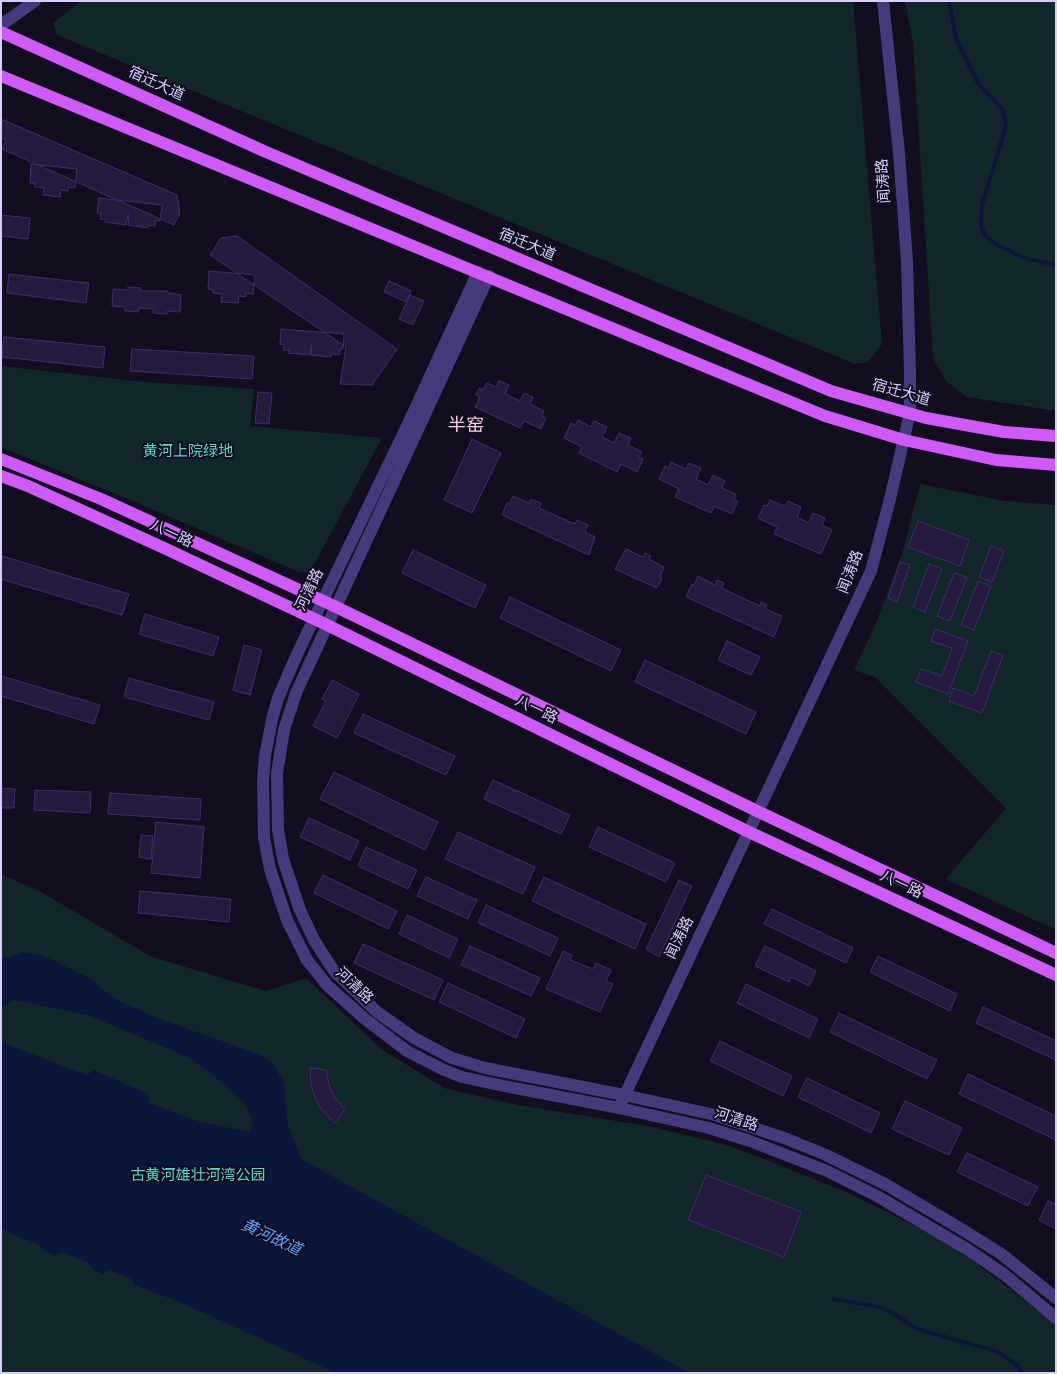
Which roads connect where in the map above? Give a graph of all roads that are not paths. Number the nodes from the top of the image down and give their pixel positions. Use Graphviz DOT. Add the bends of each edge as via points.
graph roads {
  1 [pos="35,1"];
  2 [pos="884,1"];
  3 [pos="1,25"];
  4 [pos="1,32"];
  5 [pos="1,76"];
  6 [pos="484,274"];
  7 [pos="910,412"];
  8 [pos="1056,436"];
  9 [pos="904,440"];
  10 [pos="1,459"];
  11 [pos="1056,465"];
  12 [pos="1,476"];
  13 [pos="323,601"];
  14 [pos="336,607"];
  15 [pos="314,619"];
  16 [pos="327,626"];
  17 [pos="757,811"];
  18 [pos="748,832"];
  19 [pos="1056,953"];
  20 [pos="1056,975"];
  21 [pos="624,1095"];
  22 [pos="619,1108"];
  23 [pos="1056,1298"];
  24 [pos="1056,1318"];
  1 -- 3 [label="street"];
  2 -- 7 [label="street, 闻涛路" via="907,261"];
  4 -- 7 [label="main road, 宿迁大道" via="266,152 831,391"];
  5 -- 6 [label="main road"];
  6 -- 9 [label="main road" via="825,416"];
  6 -- 13 [label="street, 河清路"];
  6 -- 14 [label="street, 河清路"];
  7 -- 8 [label="main road, 宿迁大道" via="926,418 1004,432"];
  7 -- 9 [label="street, 闻涛路"];
  9 -- 11 [label="main road" via="996,460"];
  9 -- 17 [label="street, 闻涛路" via="871,571"];
  10 -- 13 [label="main road, 八一路" via="101,498"];
  12 -- 15 [label="main road, 八一路"];
  13 -- 14 [label="main road, 八一路"];
  13 -- 15 [label="street, 河清路"];
  14 -- 16 [label="street, 河清路"];
  14 -- 17 [label="main road, 八一路"];
  15 -- 16 [label="main road, 八一路"];
  15 -- 22 [label="street, 河清路" via="287,676 272,719 265,756 262,804 270,869 287,920 307,960 327,985 366,1019 407,1051 444,1070 462,1077"];
  16 -- 18 [label="main road, 八一路"];
  16 -- 21 [label="street, 河清路" via="291,707 277,773 278,829 283,859 314,940 334,971 377,1012 414,1038 452,1058 493,1070"];
  17 -- 18 [label="street, 闻涛路"];
  17 -- 19 [label="main road, 八一路"];
  18 -- 20 [label="main road, 八一路"];
  18 -- 21 [label="street, 闻涛路"];
  21 -- 22 [label="street, 闻涛路"];
  21 -- 23 [label="street, 河清路" via="716,1115 826,1155 886,1184 958,1226 1000,1253"];
  22 -- 24 [label="street, 河清路" via="750,1140 827,1171 967,1249 1005,1275"];
}
